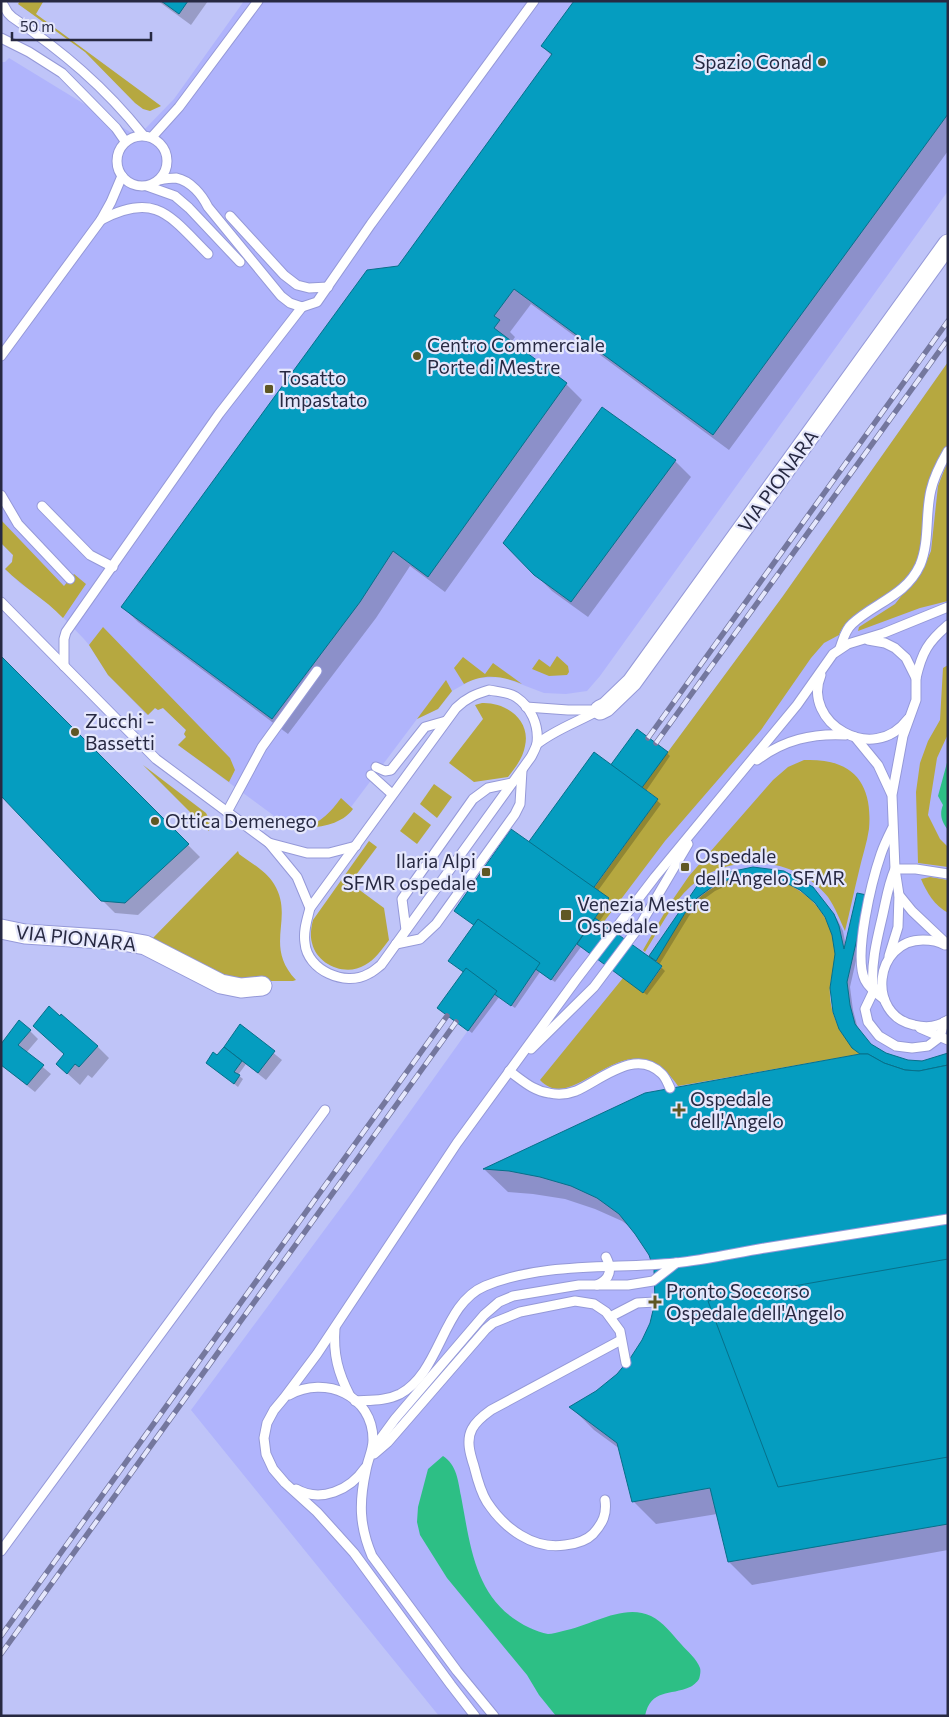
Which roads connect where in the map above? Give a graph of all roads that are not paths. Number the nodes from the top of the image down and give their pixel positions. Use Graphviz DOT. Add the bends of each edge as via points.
graph roads {
  1 [pos="1,1"];
  2 [pos="258,1"];
  3 [pos="534,1"];
  4 [pos="1,38"];
  5 [pos="148,136"];
  6 [pos="125,141"];
  7 [pos="122,176"];
  8 [pos="159,180"];
  9 [pos="147,186"];
  10 [pos="230,216"];
  11 [pos="101,220"];
  12 [pos="948,244"];
  13 [pos="208,254"];
  14 [pos="240,262"];
  15 [pos="328,287"];
  16 [pos="302,307"];
  17 [pos="1,356"];
  18 [pos="948,452"];
  19 [pos="1,495"];
  20 [pos="42,506"];
  21 [pos="113,568"];
  22 [pos="70,579"];
  23 [pos="1,602"];
  24 [pos="948,607"];
  25 [pos="948,625"];
  26 [pos="861,640"];
  27 [pos="840,648"];
  28 [pos="826,663"];
  29 [pos="64,666"];
  30 [pos="317,671"];
  31 [pos="916,678"];
  32 [pos="526,706"];
  33 [pos="600,710"];
  34 [pos="911,714"];
  35 [pos="446,721"];
  36 [pos="851,736"];
  37 [pos="537,744"];
  38 [pos="376,767"];
  39 [pos="747,768"];
  40 [pos="522,769"];
  41 [pos="371,775"];
  42 [pos="512,783"];
  43 [pos="392,794"];
  44 [pos="892,795"];
  45 [pos="227,812"];
  46 [pos="702,819"];
  47 [pos="893,826"];
  48 [pos="269,843"];
  49 [pos="356,846"];
  50 [pos="895,869"];
  51 [pos="948,874"];
  52 [pos="900,895"];
  53 [pos="310,908"];
  54 [pos="1,929"];
  55 [pos="406,930"];
  56 [pos="396,944"];
  57 [pos="948,946"];
  58 [pos="888,960"];
  59 [pos="882,974"];
  60 [pos="262,986"];
  61 [pos="873,991"];
  62 [pos="884,999"];
  63 [pos="946,1021"];
  64 [pos="910,1024"];
  65 [pos="944,1038"];
  66 [pos="511,1069"];
  67 [pos="670,1088"];
  68 [pos="325,1110"];
  69 [pos="948,1219"];
  70 [pos="606,1257"];
  71 [pos="676,1263"];
  72 [pos="610,1266"];
  73 [pos="594,1285"];
  74 [pos="655,1302"];
  75 [pos="610,1317"];
  76 [pos="335,1326"];
  77 [pos="622,1340"];
  78 [pos="626,1363"];
  79 [pos="284,1398"];
  80 [pos="353,1399"];
  81 [pos="370,1458"];
  82 [pos="285,1483"];
  83 [pos="605,1500"];
  84 [pos="1,1551"];
  85 [pos="475,1716"];
  86 [pos="494,1716"];
  1 -- 5 [label="lane" via="12,17 73,61"];
  2 -- 5 [label="lane" via="179,107"];
  3 -- 15 [label="lane"];
  4 -- 6 [label="lane" via="62,73"];
  5 -- 6 [label="lane"];
  5 -- 8 [label="lane" via="165,148 167,156 168,165"];
  6 -- 7 [label="lane" via="116,162"];
  7 -- 9 [label="lane" via="133,184"];
  7 -- 11 [label="lane"];
  8 -- 9 [label="lane"];
  8 -- 16 [label="lane" via="176,178 201,194 274,289 290,304"];
  9 -- 14 [label="lane" via="175,196"];
  10 -- 15 [label="lane" via="296,285"];
  11 -- 13 [label="lane" via="122,210 155,208 169,216"];
  11 -- 17 [label="lane"];
  12 -- 33 [label="street, VIA PIONARA" via="632,682"];
  15 -- 16 [label="lane" via="317,302"];
  16 -- 21 [label="lane" via="214,420"];
  18 -- 27 [label="lane" via="931,490 920,565 904,587 851,625"];
  19 -- 22 [label="lane" via="18,524"];
  20 -- 21 [label="lane" via="90,554"];
  21 -- 29 [label="lane" via="66,632"];
  23 -- 29 [label="lane"];
  24 -- 26 [label="lane"];
  25 -- 31 [label="lane" via="924,650"];
  26 -- 27 [label="lane"];
  26 -- 31 [label="lane" via="876,640 895,648 906,658"];
  27 -- 28 [label="lane"];
  28 -- 36 [label="lane" via="819,679 820,702 833,724"];
  28 -- 39 [label="lane"];
  29 -- 45 [label="lane" via="156,759"];
  30 -- 45 [label="lane" via="262,747"];
  31 -- 34 [label="lane" via="916,700"];
  32 -- 33 [label="lane"];
  32 -- 35 [label="lane" via="516,697 489,690 464,700"];
  32 -- 37 [label="lane" via="534,718"];
  33 -- 37 [label="lane, VIA PIONARA"];
  34 -- 36 [label="lane" via="904,724 885,736 876,739"];
  34 -- 44 [label="lane" via="898,755"];
  35 -- 38 [label="lane" via="425,727 391,770"];
  35 -- 43 [label="lane"];
  36 -- 39 [label="lane" via="819,734 798,739 767,753"];
  36 -- 44 [label="lane" via="878,765"];
  37 -- 40 [label="lane"];
  39 -- 46 [label="lane"];
  40 -- 42 [label="lane"];
  40 -- 56 [label="lane" via="520,804 515,814 436,924 420,939"];
  41 -- 43 [label="lane"];
  42 -- 55 [label="lane"];
  42 -- 55 [label="lane" via="488,788 473,799 402,899"];
  43 -- 49 [label="lane"];
  44 -- 47 [label="lane"];
  45 -- 48 [label="lane"];
  46 -- 66 [label="lane" via="597,952"];
  46 -- 66 [label="lane" via="639,927 599,980"];
  47 -- 50 [label="lane"];
  47 -- 61 [label="lane" via="881,853 860,955 865,979"];
  48 -- 49 [label="lane" via="307,853 329,853"];
  48 -- 53 [label="lane" via="297,877"];
  49 -- 53 [label="lane"];
  50 -- 51 [label="lane"];
  50 -- 52 [label="lane"];
  50 -- 61 [label="lane" via="887,889 875,948"];
  52 -- 57 [label="lane"];
  52 -- 58 [label="lane" via="898,927"];
  53 -- 56 [label="lane" via="304,929 304,945 320,969 332,975 343,978 368,975"];
  54 -- 60 [label="street, VIA PIONARA" via="145,945 220,984 241,988"];
  55 -- 56 [label="lane"];
  57 -- 58 [label="lane" via="918,940 897,950"];
  58 -- 59 [label="lane"];
  59 -- 61 [label="lane"];
  59 -- 62 [label="lane"];
  61 -- 62 [label="lane"];
  61 -- 65 [label="lane" via="865,1009 868,1022 879,1036 896,1046 912,1048 928,1046"];
  62 -- 64 [label="lane" via="899,1019"];
  63 -- 64 [label="lane" via="923,1027"];
  63 -- 65 [label="lane"];
  64 -- 65 [label="lane"];
  66 -- 67 [label="lane" via="532,1088 562,1094 574,1092 633,1063 649,1066 662,1074"];
  66 -- 76 [label="lane"];
  68 -- 84 [label="lane"];
  69 -- 71 [label="lane"];
  70 -- 72 [label="lane"];
  71 -- 72 [label="lane"];
  71 -- 73 [label="lane" via="653,1281"];
  72 -- 73 [label="lane" via="606,1278"];
  72 -- 80 [label="lane" via="530,1274 480,1288 458,1310 425,1369 409,1387 388,1398"];
  73 -- 81 [label="lane" via="534,1292 499,1302 484,1315 395,1419"];
  74 -- 75 [label="lane" via="637,1302"];
  75 -- 77 [label="lane"];
  75 -- 81 [label="lane" via="594,1304 575,1301 520,1312 493,1323 388,1442"];
  76 -- 79 [label="lane"];
  76 -- 80 [label="lane" via="336,1362 340,1378"];
  77 -- 78 [label="lane"];
  77 -- 83 [label="lane" via="491,1410 472,1428 469,1440 474,1469 486,1500 499,1518 522,1537 543,1546 556,1547 582,1541 600,1526 607,1510"];
  79 -- 80 [label="lane" via="298,1390 323,1386 337,1389"];
  79 -- 82 [label="lane" via="267,1423 264,1438 266,1454"];
  80 -- 81 [label="lane" via="372,1428"];
  81 -- 82 [label="lane" via="359,1477 337,1491 312,1494"];
  81 -- 86 [label="lane" via="362,1486 361,1520 364,1539 372,1556"];
  82 -- 85 [label="lane" via="354,1553"];
}
